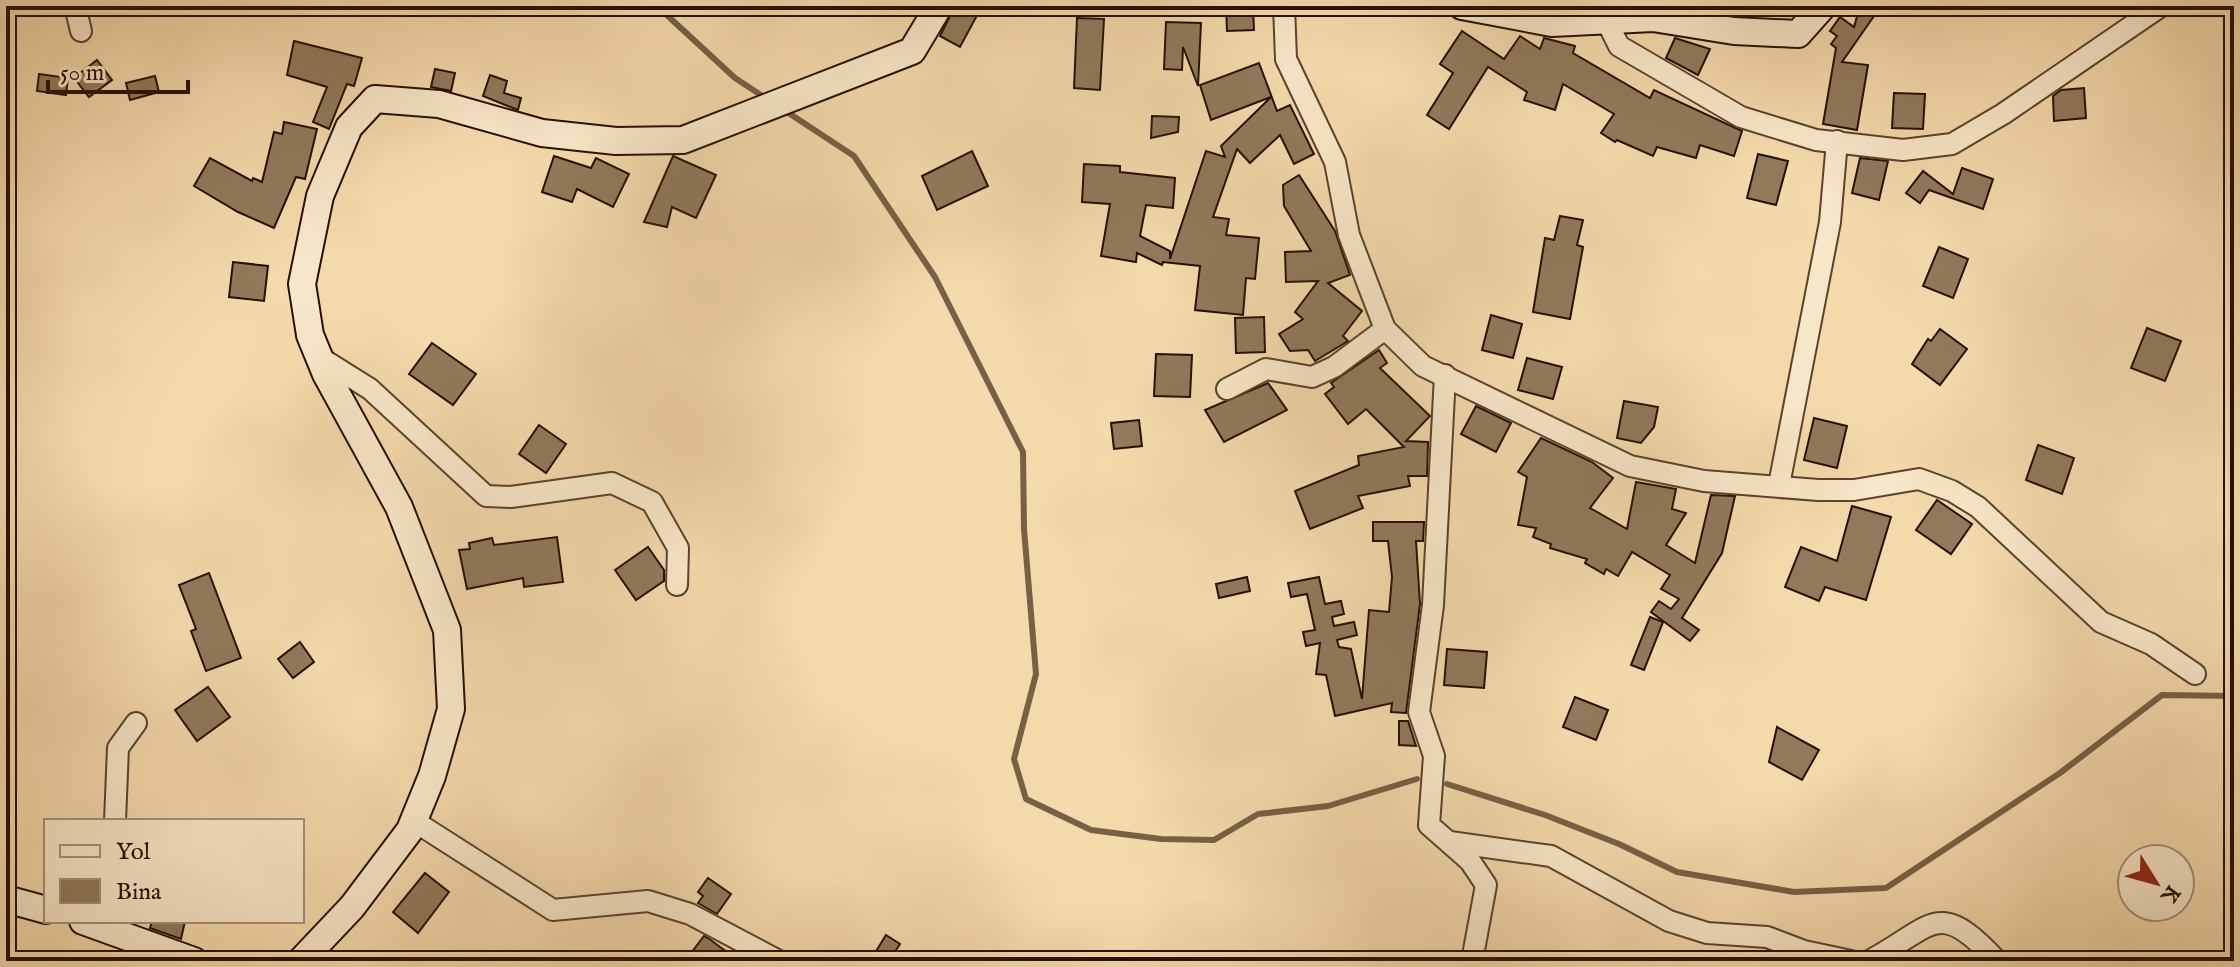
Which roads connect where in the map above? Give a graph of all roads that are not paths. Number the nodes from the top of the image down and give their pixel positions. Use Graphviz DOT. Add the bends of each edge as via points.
graph roads {
  1 [pos="75,6"];
  2 [pos="939,6"];
  3 [pos="1284,6"];
  4 [pos="1462,6"];
  5 [pos="1823,6"];
  6 [pos="2161,6"];
  7 [pos="1606,20"];
  8 [pos="81,31"];
  9 [pos="1837,141"];
  10 [pos="1385,329"];
  11 [pos="319,357"];
  12 [pos="1445,375"];
  13 [pos="1227,389"];
  14 [pos="1779,485"];
  15 [pos="677,585"];
  16 [pos="2195,674"];
  17 [pos="136,723"];
  18 [pos="115,819"];
  19 [pos="414,821"];
  20 [pos="1450,842"];
  21 [pos="6,899"];
  22 [pos="44,909"];
  23 [pos="100,923"];
  24 [pos="188,960"];
  25 [pos="301,961"];
  26 [pos="779,961"];
  27 [pos="1472,961"];
  28 [pos="1851,961"];
  29 [pos="1869,961"];
  30 [pos="1997,961"];
  1 -- 8 [label="street"];
  2 -- 11 [label="street" via="912,51 683,140 616,141 542,133 439,104 375,99 349,127 320,196 302,284"];
  3 -- 10 [label="street" via="1286,59 1335,162 1349,235"];
  4 -- 7 [label="street" via="1552,23"];
  5 -- 7 [label="street" via="1798,34 1734,31 1653,18"];
  6 -- 9 [label="street" via="1952,144 1903,150"];
  7 -- 9 [label="street" via="1619,46 1741,117 1816,140"];
  9 -- 14 [label="street" via="1828,237"];
  10 -- 12 [label="street" via="1423,366"];
  10 -- 13 [label="street" via="1312,377 1266,369"];
  11 -- 15 [label="street" via="370,389 486,496 612,483 652,502 678,548"];
  11 -- 19 [label="street" via="399,507 447,630 451,709"];
  12 -- 14 [label="street" via="1630,466 1704,481"];
  12 -- 20 [label="street" via="1433,605 1419,712 1434,756 1429,825"];
  14 -- 16 [label="street" via="1854,490 1919,479 1952,491 1978,507 2101,622 2151,644"];
  17 -- 18 [label="street" via="118,748"];
  19 -- 25 [label="street" via="352,907"];
  19 -- 26 [label="street" via="553,910 648,901 690,914"];
  20 -- 27 [label="street" via="1486,885"];
  20 -- 28 [label="street" via="1551,856 1669,921 1707,933 1767,937"];
  21 -- 22 [label="street"];
  23 -- 24 [label="street"];
  29 -- 30 [label="street" via="1917,930 1949,923 1970,931"];
}
